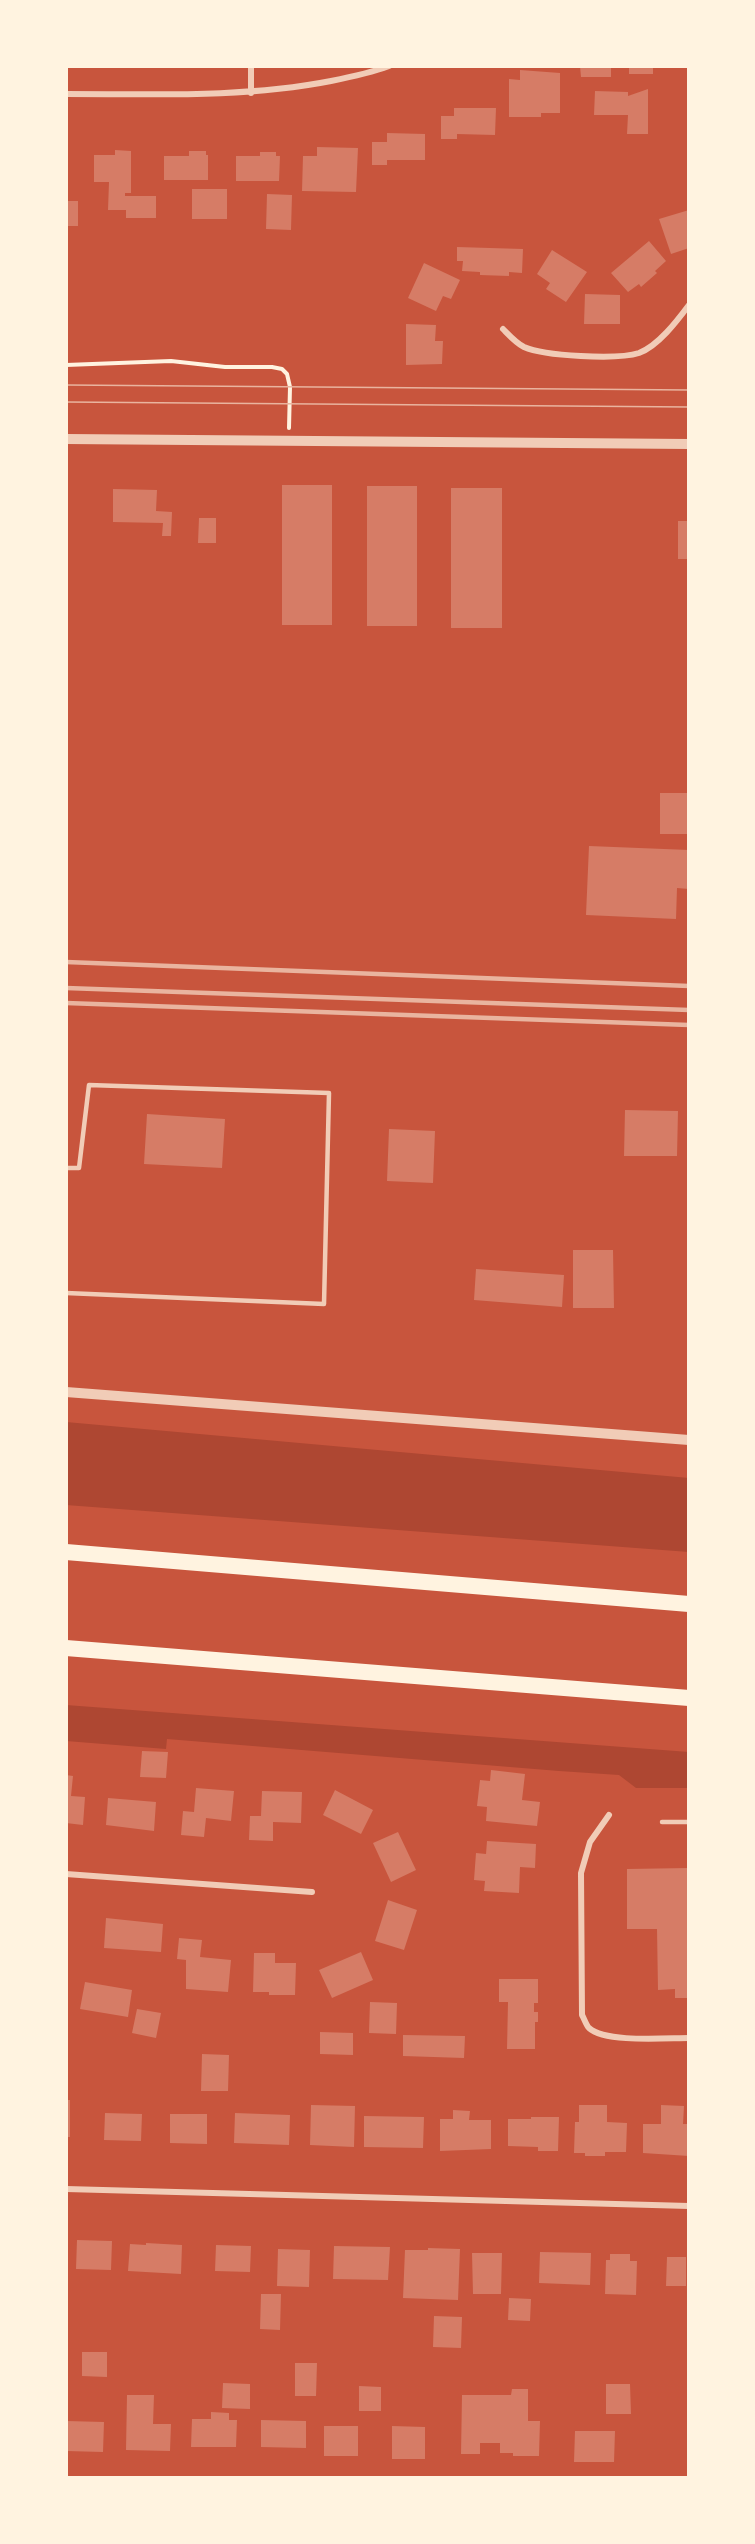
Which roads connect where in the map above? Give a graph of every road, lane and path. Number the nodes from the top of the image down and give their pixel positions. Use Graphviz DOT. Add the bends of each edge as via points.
graph roads {
  1 [pos="251,66"];
  2 [pos="389,66"];
  3 [pos="251,93"];
  4 [pos="66,94"];
  5 [pos="689,305"];
  6 [pos="503,329"];
  7 [pos="66,365"];
  8 [pos="66,439"];
  9 [pos="288,441"];
  10 [pos="689,444"];
  11 [pos="66,1168"];
  12 [pos="66,1293"];
  13 [pos="66,1392"];
  14 [pos="689,1440"];
  15 [pos="66,1552"];
  16 [pos="689,1604"];
  17 [pos="66,1648"];
  18 [pos="689,1698"];
  19 [pos="609,1815"];
  20 [pos="662,1822"];
  21 [pos="689,1822"];
  22 [pos="66,1874"];
  23 [pos="312,1892"];
  24 [pos="689,2038"];
  25 [pos="66,2189"];
  26 [pos="689,2206"];
  1 -- 3 [label="street"];
  2 -- 3 [label="street" via="307,86"];
  3 -- 4 [label="street"];
  5 -- 6 [label="street" via="652,345 639,353 621,356 547,354 522,346"];
  7 -- 9 [label="path" via="171,360 282,369 290,387"];
  8 -- 9 [label="street"];
  9 -- 10 [label="street"];
  11 -- 12 [label="lane" via="79,1168 89,1085 329,1094 324,1304"];
  13 -- 14 [label="street"];
  15 -- 16 [label="highway"];
  17 -- 18 [label="highway"];
  19 -- 24 [label="street" via="590,1842 581,1873 582,2015 589,2027 600,2034"];
  20 -- 21 [label="lane"];
  22 -- 23 [label="street"];
  25 -- 26 [label="street"];
}
